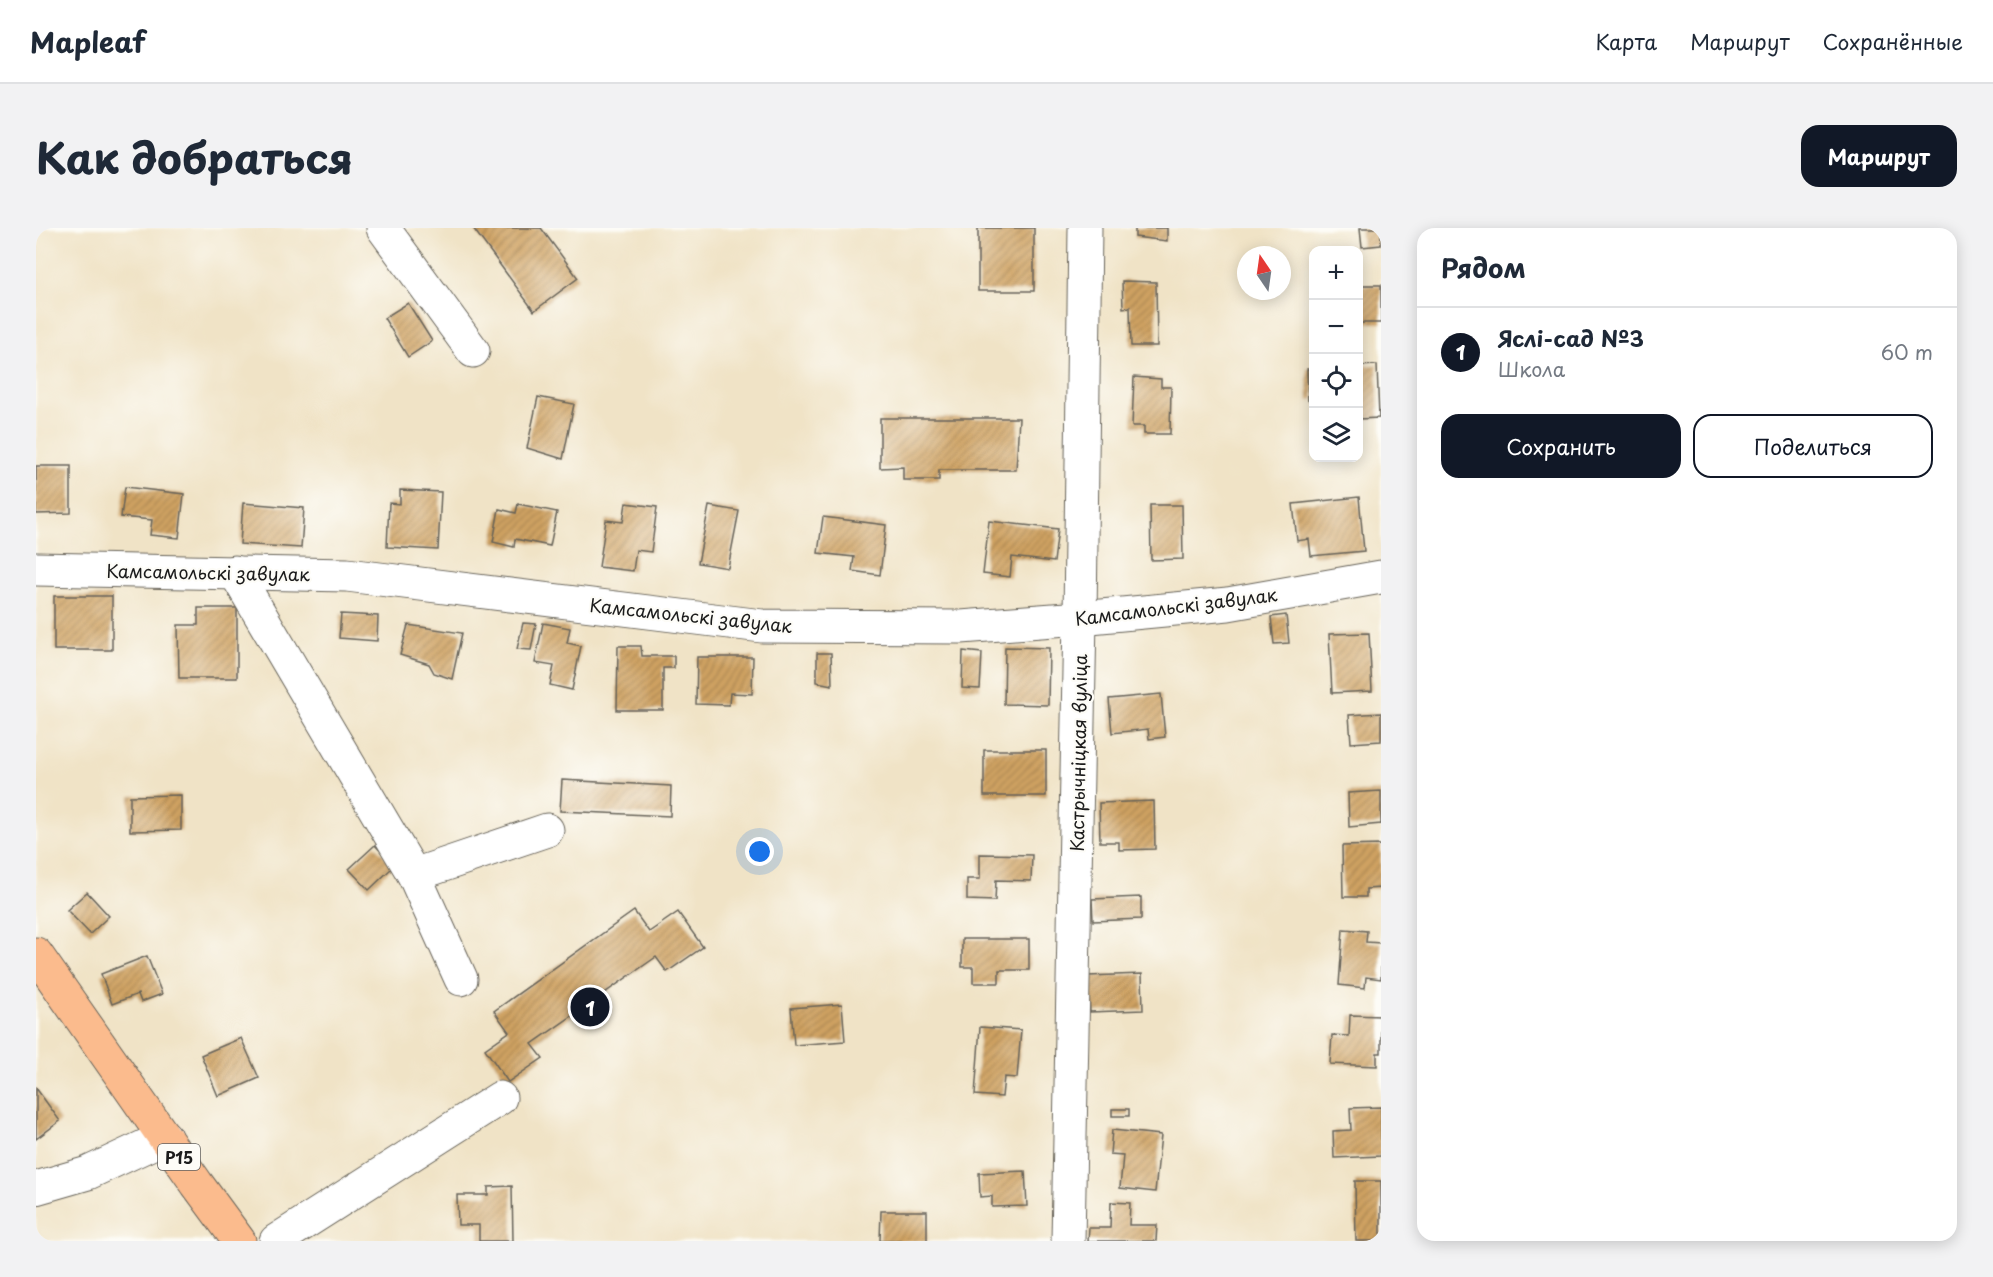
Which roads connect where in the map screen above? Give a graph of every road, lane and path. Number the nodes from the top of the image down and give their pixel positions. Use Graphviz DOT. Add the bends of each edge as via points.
graph roads {
  1 [pos="383,228"];
  2 [pos="1085,228"];
  3 [pos="473,351"];
  4 [pos="36,569"];
  5 [pos="235,572"];
  6 [pos="1381,576"];
  7 [pos="1080,618"];
  8 [pos="547,830"];
  9 [pos="414,875"];
  10 [pos="36,954"];
  11 [pos="461,979"];
  12 [pos="501,1098"];
  13 [pos="165,1137"];
  14 [pos="36,1188"];
  15 [pos="239,1241"];
  16 [pos="276,1241"];
  17 [pos="1068,1241"];
  1 -- 3 [label="street"];
  2 -- 7 [label="street, Кастрычніцкая вуліца"];
  4 -- 5 [label="street, Камсамольскі завулак"];
  5 -- 7 [label="street, Камсамольскі завулак" via="347,575 762,626 962,627"];
  5 -- 9 [label="street"];
  6 -- 7 [label="street, Камсамольскі завулак" via="1228,604"];
  7 -- 17 [label="street, Кастрычніцкая вуліца"];
  8 -- 9 [label="street"];
  9 -- 11 [label="street"];
  10 -- 13 [label="main road, Р15"];
  12 -- 16 [label="street"];
  13 -- 14 [label="street" via="88,1173"];
  13 -- 15 [label="main road, Р15"];
}
